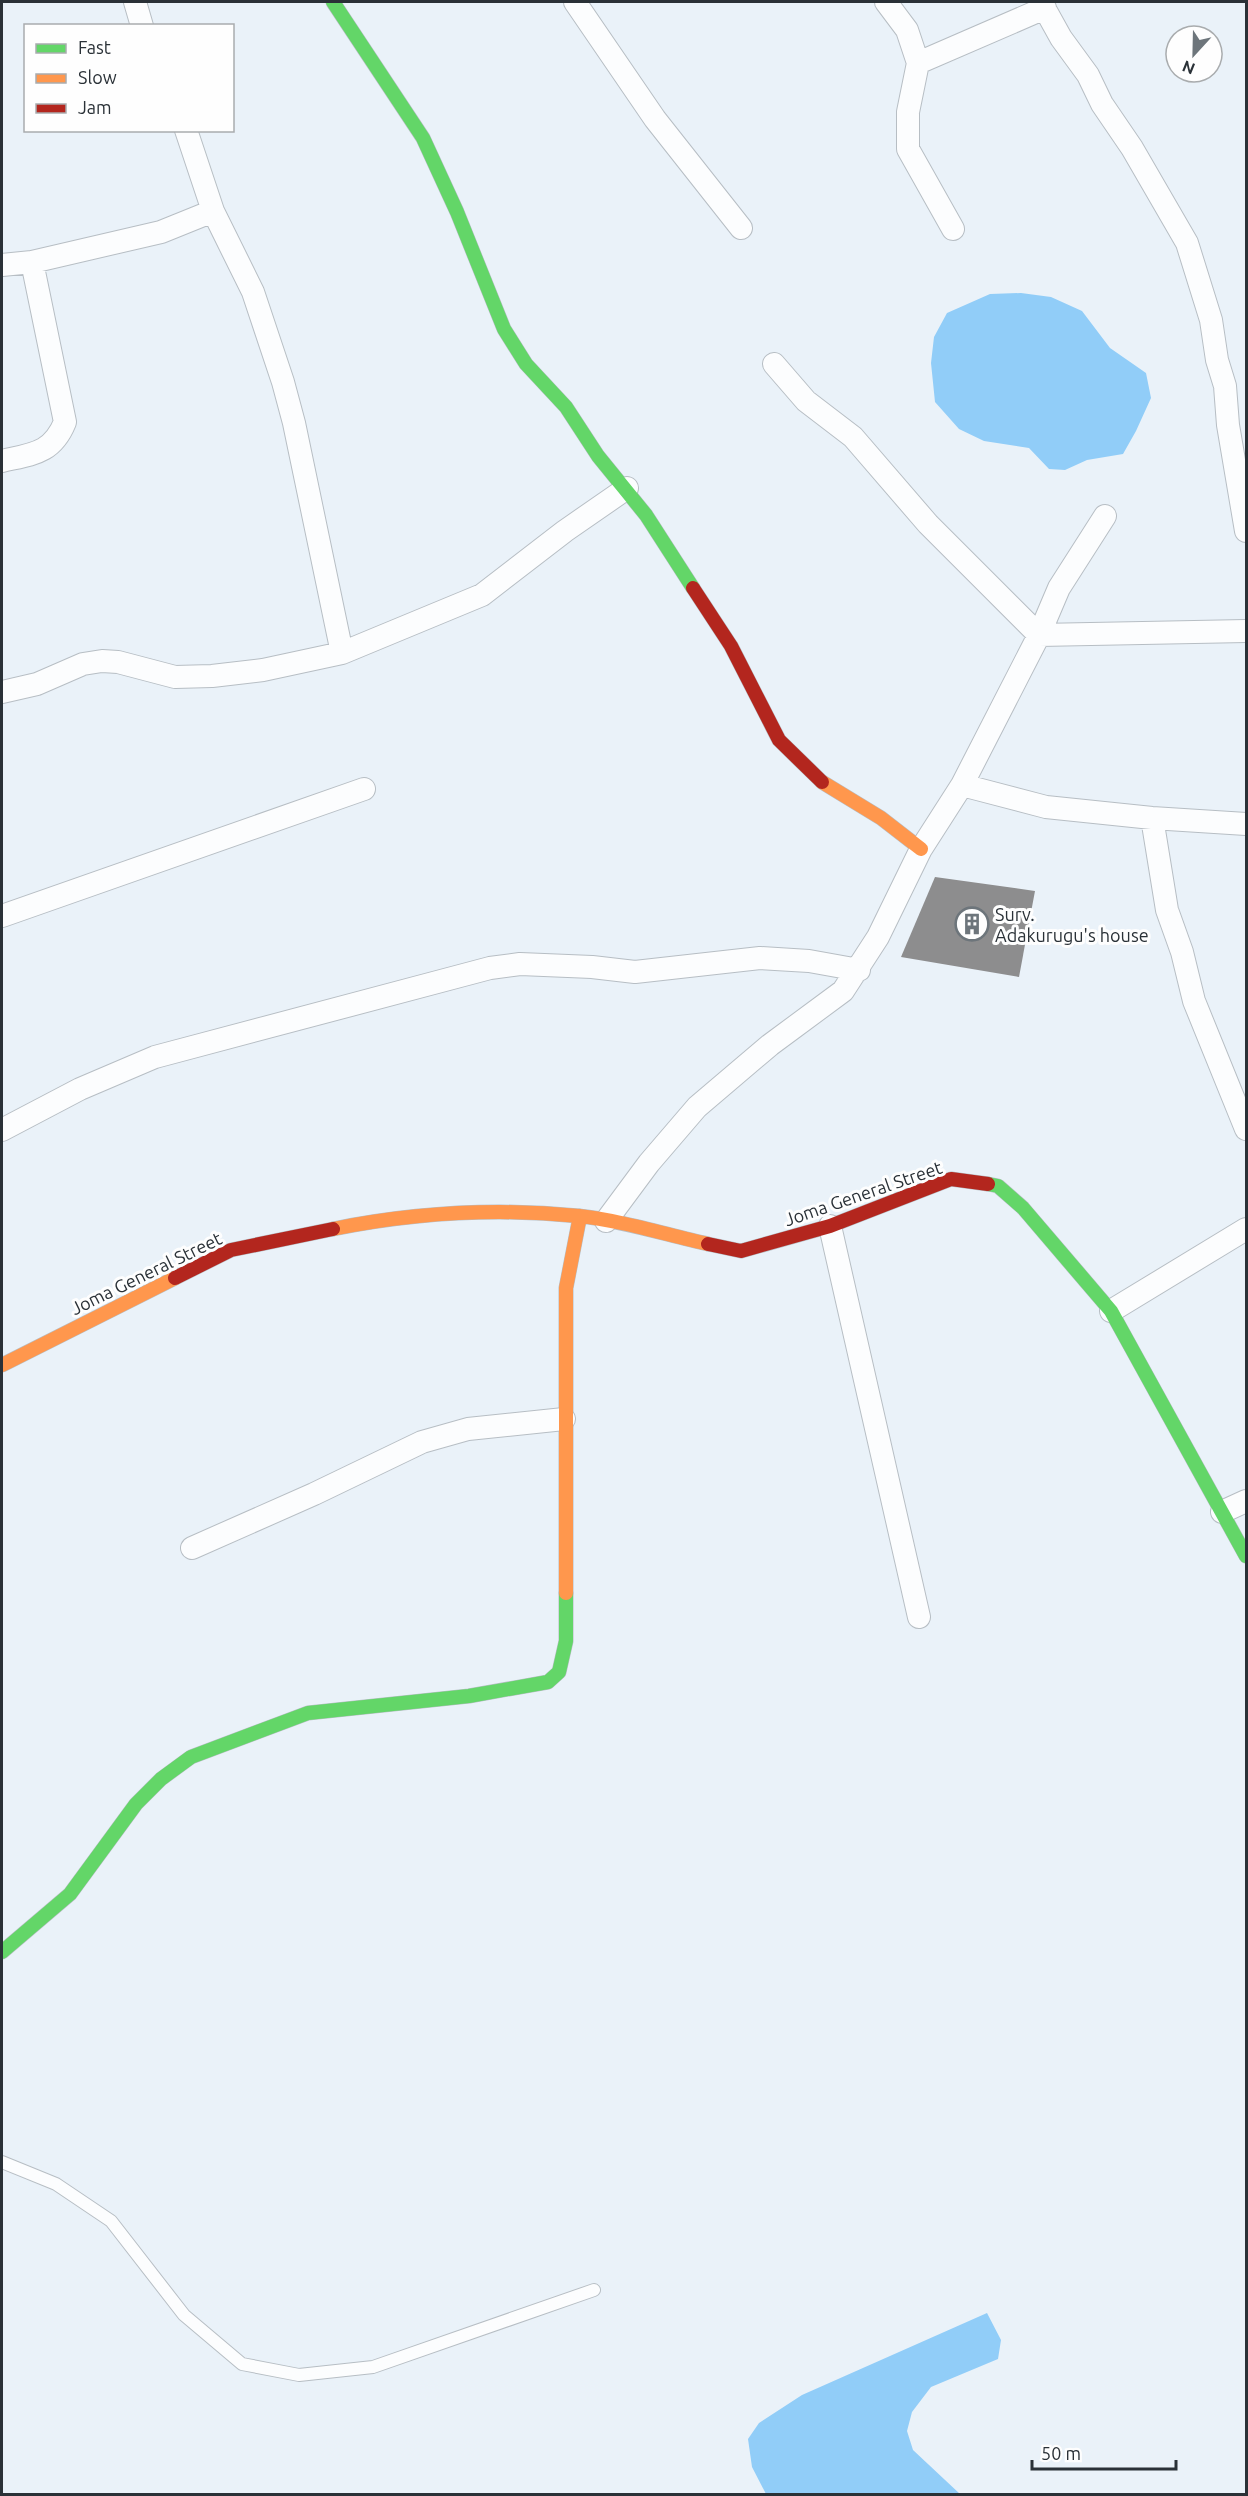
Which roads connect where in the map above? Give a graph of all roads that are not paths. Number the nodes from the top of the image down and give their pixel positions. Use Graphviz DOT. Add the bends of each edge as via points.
graph roads {
  1 [pos="135,2"];
  2 [pos="333,2"];
  3 [pos="575,2"];
  4 [pos="886,2"];
  5 [pos="1043,5"];
  6 [pos="141,24"];
  7 [pos="918,63"];
  8 [pos="187,132"];
  9 [pos="213,211"];
  10 [pos="741,228"];
  11 [pos="953,230"];
  12 [pos="32,262"];
  13 [pos="2,265"];
  14 [pos="774,364"];
  15 [pos="2,461"];
  16 [pos="627,488"];
  17 [pos="1105,516"];
  18 [pos="1246,531"];
  19 [pos="1246,632"];
  20 [pos="1039,634"];
  21 [pos="342,653"];
  22 [pos="2,692"];
  23 [pos="962,785"];
  24 [pos="364,789"];
  25 [pos="1152,818"];
  26 [pos="1246,824"];
  27 [pos="921,849"];
  28 [pos="2,916"];
  29 [pos="859,970"];
  30 [pos="1246,1129"];
  31 [pos="2,1130"];
  32 [pos="580,1216"];
  33 [pos="606,1221"];
  34 [pos="830,1226"];
  35 [pos="1246,1229"];
  36 [pos="1111,1311"];
  37 [pos="2,1365"];
  38 [pos="564,1419"];
  39 [pos="1246,1501"];
  40 [pos="1222,1512"];
  41 [pos="192,1548"];
  42 [pos="1246,1556"];
  43 [pos="919,1617"];
  44 [pos="2,1952"];
  45 [pos="2,2162"];
  46 [pos="594,2290"];
  1 -- 6 [label="street"];
  2 -- 16 [label="street" via="423,138 504,329 526,364 566,407 598,456"];
  3 -- 10 [label="street" via="655,119"];
  4 -- 7 [label="street" via="907,30"];
  5 -- 7 [label="street"];
  5 -- 18 [label="street" via="1187,243 1211,320 1225,386"];
  7 -- 11 [label="street" via="908,112 908,149"];
  8 -- 9 [label="street"];
  9 -- 12 [label="street" via="161,232"];
  9 -- 21 [label="street" via="253,292 283,382"];
  12 -- 13 [label="street"];
  12 -- 15 [label="street" via="65,422 58,439 45,449"];
  14 -- 20 [label="street" via="806,401 853,437 928,524"];
  16 -- 21 [label="street" via="482,595"];
  16 -- 27 [label="street" via="731,646 779,740 821,782 881,818"];
  17 -- 20 [label="street" via="1059,588"];
  19 -- 20 [label="street"];
  20 -- 23 [label="street"];
  21 -- 22 [label="street" via="212,676 175,677 102,661"];
  23 -- 25 [label="street" via="1046,807"];
  23 -- 27 [label="street"];
  24 -- 28 [label="street"];
  25 -- 26 [label="street"];
  25 -- 30 [label="street" via="1167,909 1194,1001"];
  27 -- 29 [label="street"];
  29 -- 31 [label="street" via="760,958 635,972 520,964 490,968 155,1057 80,1089"];
  29 -- 33 [label="street" via="843,991 697,1107"];
  32 -- 33 [label="street, Joma General Street"];
  32 -- 37 [label="street, Joma General Street" via="473,1213 363,1223 231,1250"];
  32 -- 38 [label="street" via="566,1288"];
  33 -- 34 [label="street, Joma General Street" via="741,1251"];
  34 -- 36 [label="street, Joma General Street" via="951,1179 998,1186 1023,1208"];
  34 -- 43 [label="street"];
  35 -- 36 [label="street"];
  36 -- 40 [label="street, Joma General Street"];
  38 -- 41 [label="street" via="468,1430 422,1442"];
  38 -- 44 [label="street" via="566,1641 559,1671 548,1682 469,1696 308,1713 191,1757 136,1804 70,1894"];
  39 -- 40 [label="street"];
  40 -- 42 [label="street, Joma General Street"];
  45 -- 46 [label="lane" via="56,2184 111,2221 184,2315 242,2364 299,2376 373,2367"];
}
